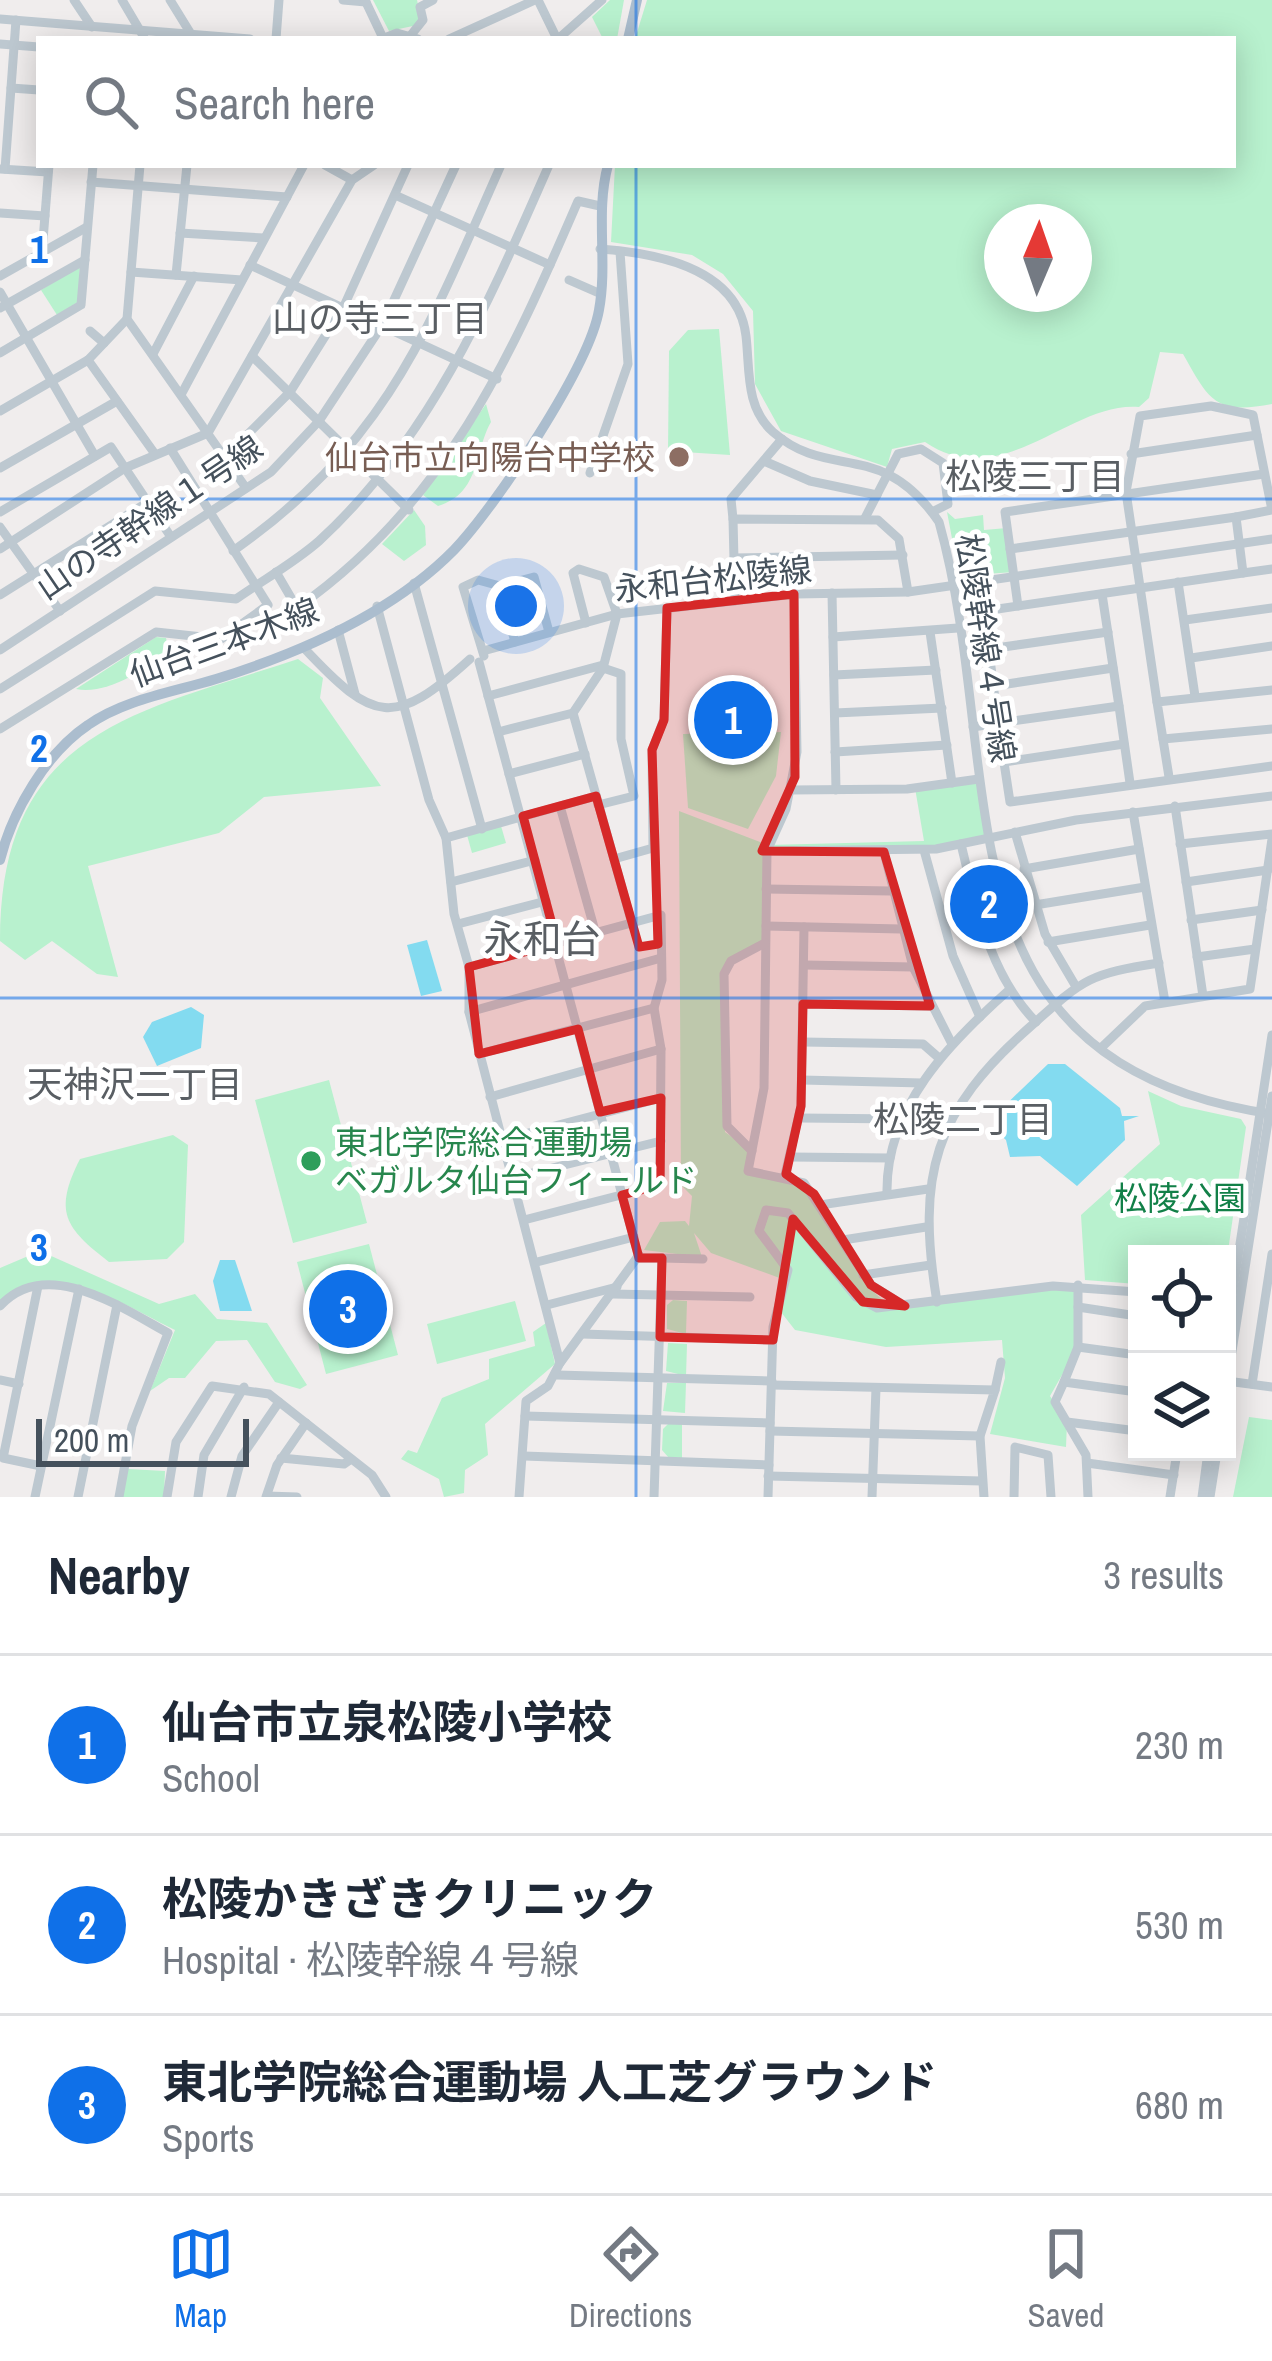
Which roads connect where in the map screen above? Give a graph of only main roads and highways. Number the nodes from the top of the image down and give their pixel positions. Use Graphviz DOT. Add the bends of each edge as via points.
graph roads {
  1 [pos="637,0"];
  2 [pos="629,36"];
  3 [pos="607,168"];
  4 [pos="3,840"];
  5 [pos="0,860"];
  1 -- 2 [label="main road"];
  3 -- 4 [label="main road, 仙台三本木線" via="601,294 587,349 481,518 415,583 304,648 88,724 50,764"];
  4 -- 5 [label="main road, 仙台三本木線"];
}
